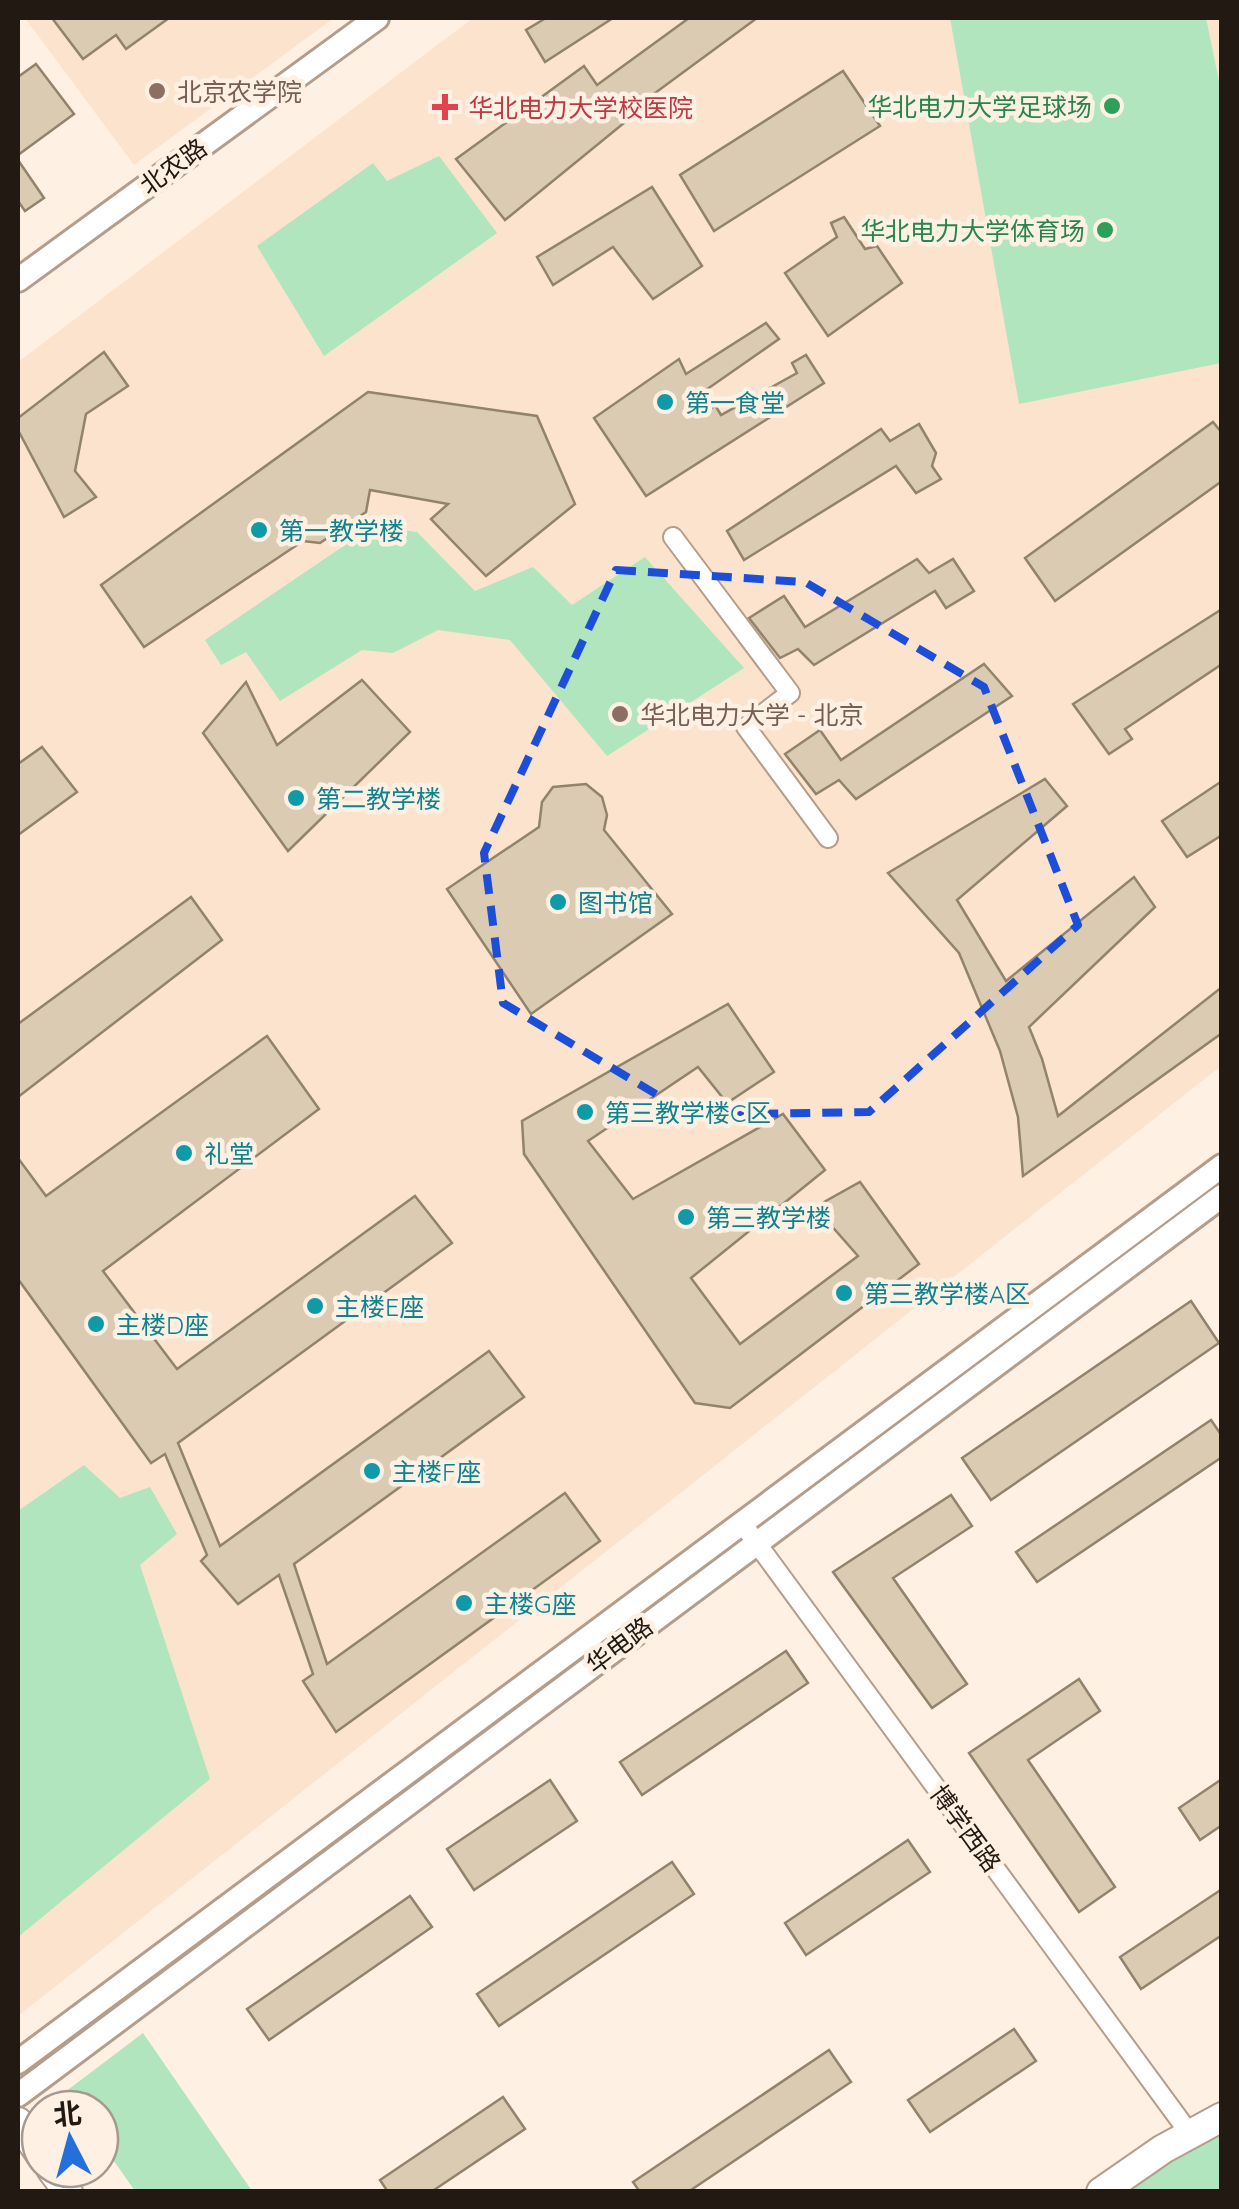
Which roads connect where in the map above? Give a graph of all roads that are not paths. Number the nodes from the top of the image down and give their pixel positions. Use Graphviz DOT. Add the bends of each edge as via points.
graph roads {
  1 [pos="377,18"];
  2 [pos="18,280"];
  3 [pos="673,537"];
  4 [pos="828,838"];
  5 [pos="1222,1166"];
  6 [pos="1222,1196"];
  7 [pos="742,1523"];
  8 [pos="757,1542"];
  9 [pos="18,2062"];
  10 [pos="18,2095"];
  11 [pos="1222,2117"];
  12 [pos="1190,2134"];
  13 [pos="1101,2192"];
  1 -- 2 [label="street, 北农路"];
  3 -- 4 [label="street" via="790,693 746,727"];
  5 -- 7 [label="street, 华电路"];
  6 -- 8 [label="street, 华电路"];
  7 -- 8 [label="street, 博学西路"];
  7 -- 9 [label="street, 华电路"];
  8 -- 10 [label="street, 华电路"];
  8 -- 12 [label="street, 博学西路"];
  11 -- 12 [label="main road"];
  12 -- 13 [label="main road"];
}
